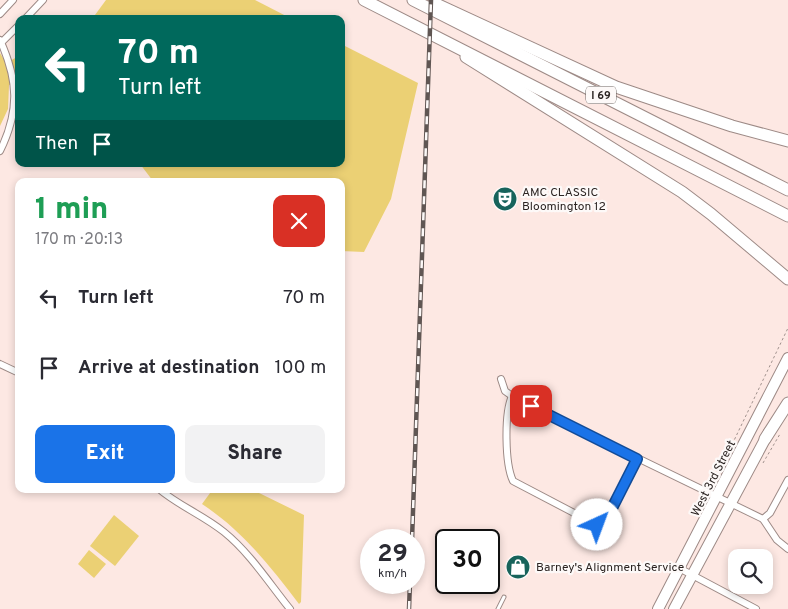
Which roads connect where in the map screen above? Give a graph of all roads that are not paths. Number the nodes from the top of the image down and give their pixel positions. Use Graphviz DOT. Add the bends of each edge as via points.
graph roads {
  1 [pos="13,0"];
  2 [pos="43,0"];
  3 [pos="364,0"];
  4 [pos="413,0"];
  5 [pos="426,0"];
  6 [pos="0,14"];
  7 [pos="29,15"];
  8 [pos="15,29"];
  9 [pos="1,42"];
  10 [pos="447,42"];
  11 [pos="15,92"];
  12 [pos="15,107"];
  13 [pos="788,141"];
  14 [pos="0,151"];
  15 [pos="788,190"];
  16 [pos="788,216"];
  17 [pos="776,271"];
  18 [pos="788,279"];
  19 [pos="788,287"];
  20 [pos="788,358"];
  21 [pos="0,364"];
  22 [pos="15,371"];
  23 [pos="501,378"];
  24 [pos="512,396"];
  25 [pos="788,396"];
  26 [pos="788,403"];
  27 [pos="765,439"];
  28 [pos="637,459"];
  29 [pos="788,480"];
  30 [pos="164,493"];
  31 [pos="718,496"];
  32 [pos="731,503"];
  33 [pos="763,519"];
  34 [pos="788,549"];
  35 [pos="680,568"];
  36 [pos="692,574"];
  37 [pos="504,598"];
  38 [pos="290,609"];
  39 [pos="498,609"];
  40 [pos="658,609"];
  41 [pos="674,609"];
  42 [pos="756,609"];
  1 -- 6 [label="street"];
  2 -- 7 [label="street"];
  3 -- 10 [label="highway, I 69"];
  4 -- 15 [label="highway, I 69"];
  5 -- 13 [label="highway" via="616,87"];
  8 -- 9 [label="street"];
  9 -- 11 [label="street"];
  10 -- 16 [label="highway, I 69"];
  10 -- 17 [label="highway" via="476,66 682,192"];
  12 -- 14 [label="street"];
  17 -- 18 [label="highway"];
  17 -- 19 [label="highway"];
  20 -- 31 [label="main road, West 3rd Street"];
  21 -- 22 [label="street"];
  23 -- 24 [label="street" via="505,391"];
  24 -- 28 [label="street"];
  24 -- 28 [label="street" via="508,406 508,471 513,481 597,525 605,522"];
  25 -- 27 [label="main road"];
  26 -- 27 [label="highway"];
  27 -- 32 [label="main road"];
  28 -- 31 [label="street"];
  29 -- 33 [label="street" via="770,513"];
  30 -- 38 [label="street" via="225,533"];
  31 -- 32 [label="street"];
  31 -- 35 [label="main road, West 3rd Street"];
  32 -- 33 [label="street"];
  32 -- 36 [label="main road"];
  33 -- 34 [label="street" via="777,540"];
  35 -- 36 [label="street"];
  35 -- 40 [label="main road, West 3rd Street"];
  36 -- 41 [label="main road"];
  36 -- 42 [label="street"];
  37 -- 39 [label="lane"];
}
